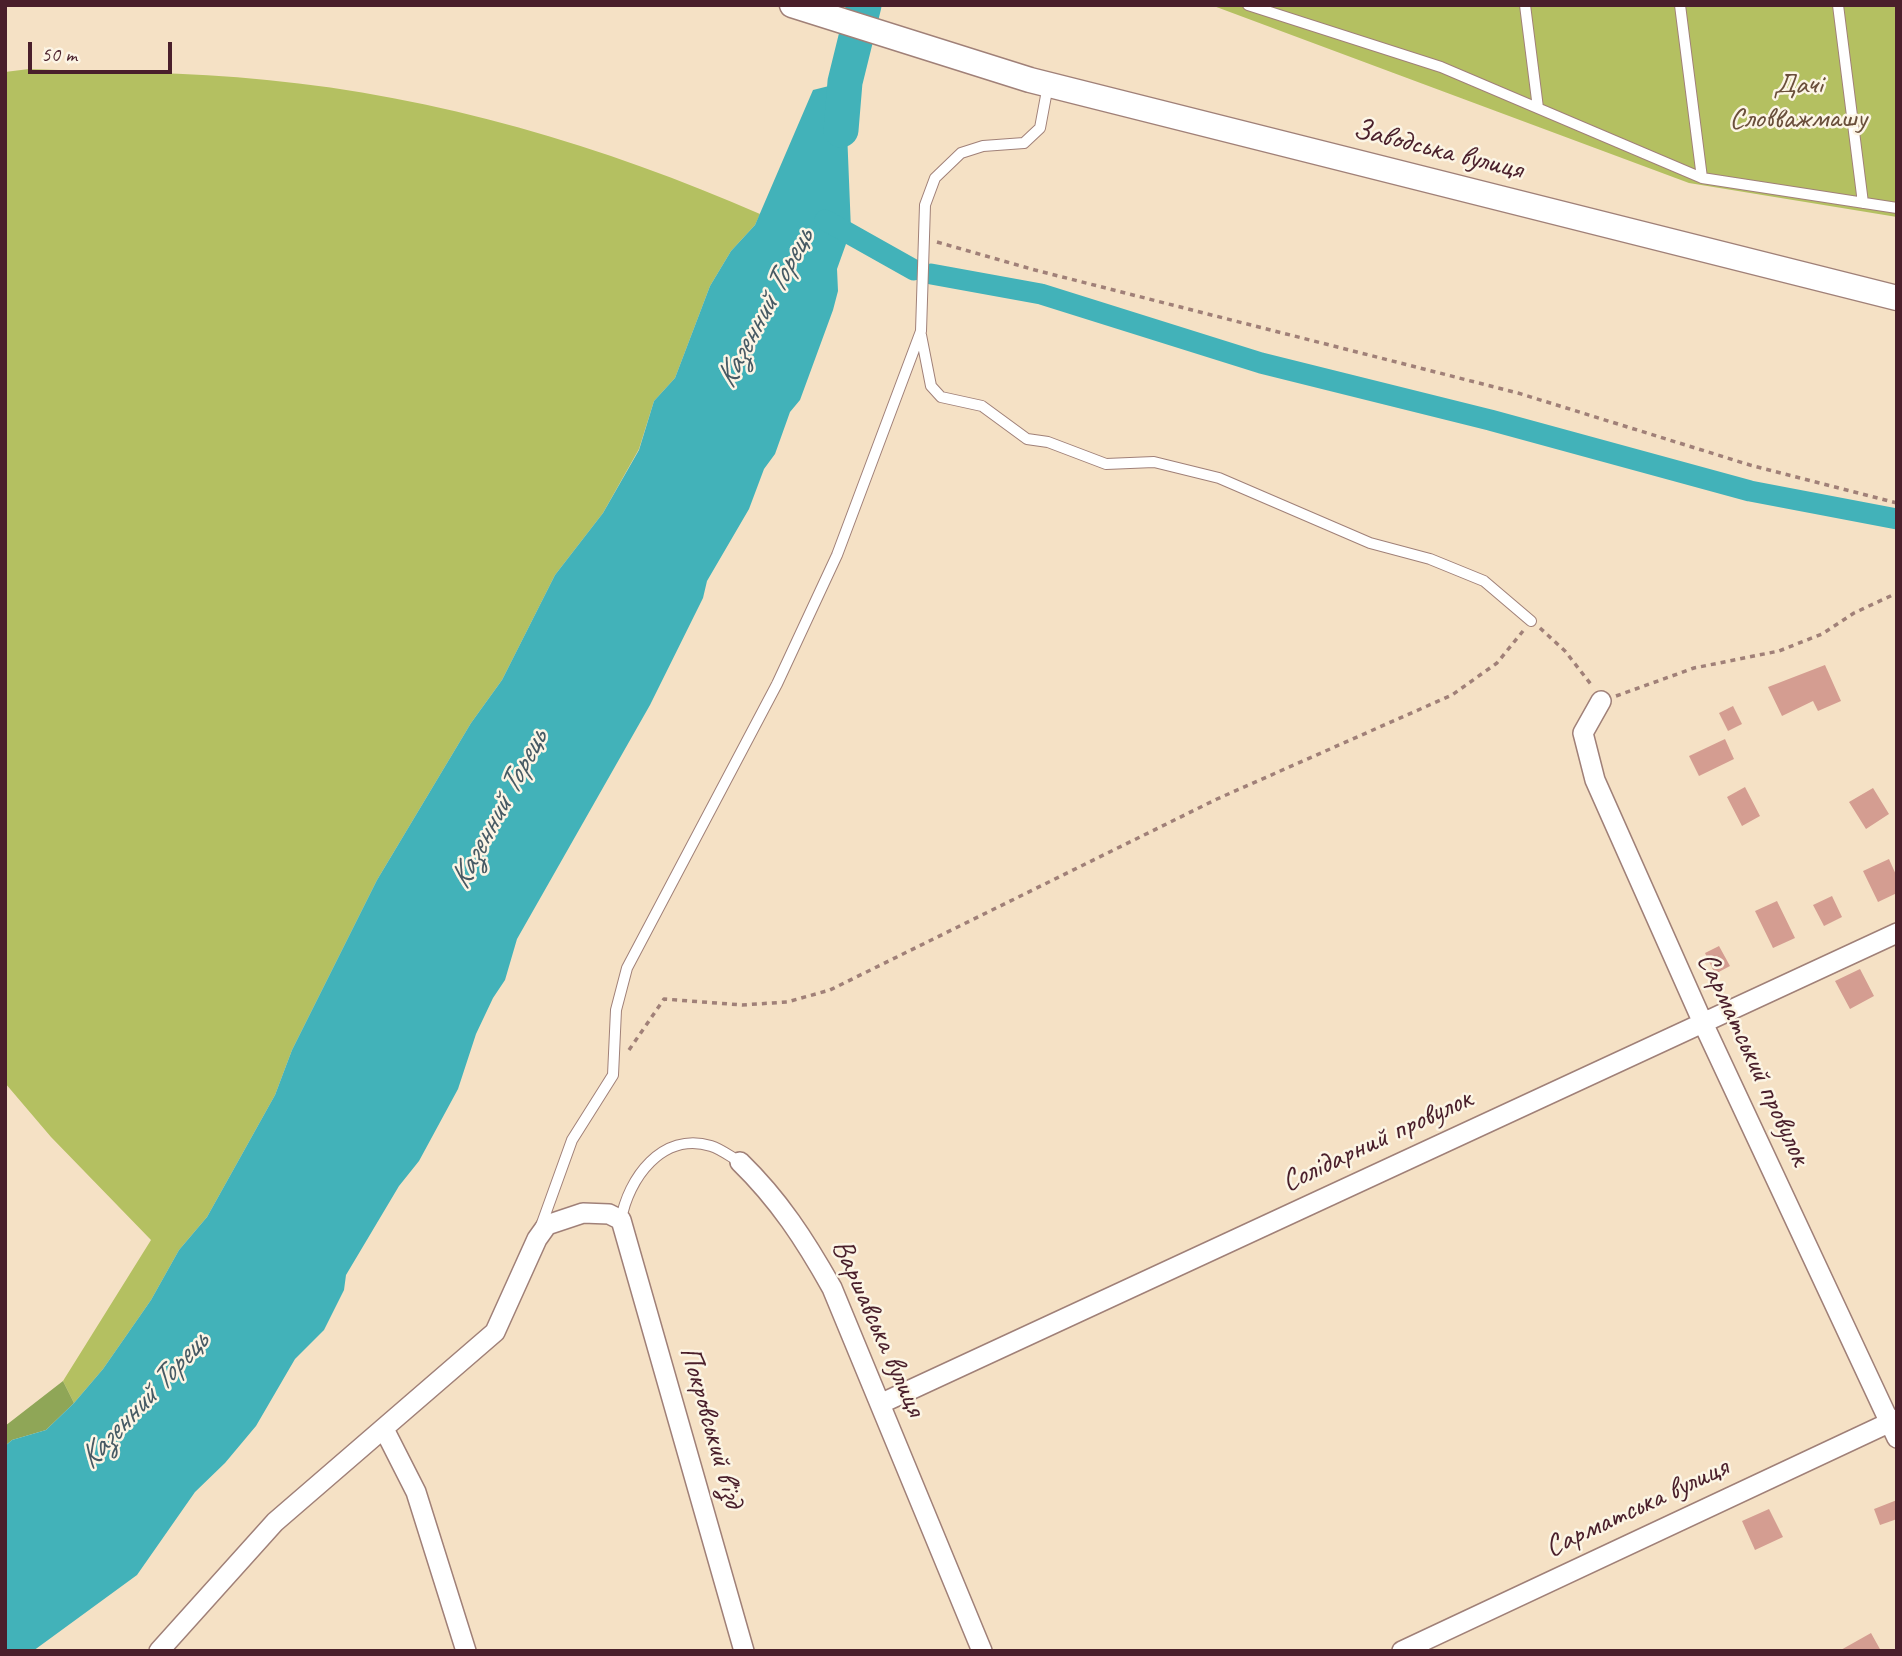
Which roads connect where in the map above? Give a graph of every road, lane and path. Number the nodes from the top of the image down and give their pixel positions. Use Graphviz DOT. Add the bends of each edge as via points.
graph roads {
  1 [pos="792,5"];
  2 [pos="1248,5"];
  3 [pos="1525,5"];
  4 [pos="1680,5"];
  5 [pos="1838,5"];
  6 [pos="1048,85"];
  7 [pos="1538,108"];
  8 [pos="1702,178"];
  9 [pos="1863,203"];
  10 [pos="1897,208"];
  11 [pos="925,238"];
  12 [pos="1897,298"];
  13 [pos="921,331"];
  14 [pos="1897,503"];
  15 [pos="1897,593"];
  16 [pos="1531,621"];
  17 [pos="1601,701"];
  18 [pos="1897,933"];
  19 [pos="1703,1023"];
  20 [pos="613,1075"];
  21 [pos="740,1162"];
  22 [pos="621,1220"];
  23 [pos="537,1239"];
  24 [pos="882,1403"];
  25 [pos="1894,1426"];
  26 [pos="384,1429"];
  27 [pos="159,1651"];
  28 [pos="466,1651"];
  29 [pos="744,1651"];
  30 [pos="982,1651"];
  31 [pos="1402,1651"];
  1 -- 6 [label="street, Заводська вулиця"];
  2 -- 7 [label="lane" via="1441,67"];
  3 -- 7 [label="lane"];
  4 -- 8 [label="lane"];
  5 -- 9 [label="lane"];
  6 -- 11 [label="lane" via="1040,128 1024,143 961,153 936,178 925,205"];
  6 -- 12 [label="street, Заводська вулиця"];
  7 -- 8 [label="lane"];
  8 -- 9 [label="lane"];
  9 -- 10 [label="lane"];
  11 -- 13 [label="lane"];
  11 -- 14 [label="path" via="1518,393 1750,466"];
  13 -- 16 [label="lane" via="931,386 941,397 982,405 1027,439 1106,464 1154,462 1219,478 1370,543 1430,559 1484,581"];
  13 -- 20 [label="lane" via="837,555 777,684 627,968 616,1010"];
  15 -- 17 [label="path" via="1822,634 1779,651 1695,668"];
  16 -- 17 [label="path" via="1565,651"];
  16 -- 20 [label="path" via="1497,663 1452,695 1217,799 830,990 787,1002 742,1006 664,999"];
  17 -- 19 [label="street, Сарматський провулок" via="1583,733 1595,780"];
  18 -- 19 [label="street, Солідарний провулок"];
  19 -- 24 [label="street, Солідарний провулок"];
  19 -- 25 [label="street, Сарматський провулок"];
  20 -- 23 [label="lane" via="572,1140"];
  21 -- 22 [label="lane, Варшавська вулиця" via="710,1146 663,1150 630,1188"];
  21 -- 24 [label="street, Варшавська вулиця" via="774,1195 802,1234 832,1288"];
  22 -- 23 [label="street" via="597,1212 572,1214 548,1225"];
  22 -- 29 [label="street, Покровський в'їзд"];
  23 -- 26 [label="street" via="495,1332"];
  24 -- 30 [label="street, Варшавська вулиця"];
  25 -- 31 [label="street, Сарматська вулиця"];
  26 -- 27 [label="street" via="275,1522"];
  26 -- 28 [label="street" via="416,1492"];
}
